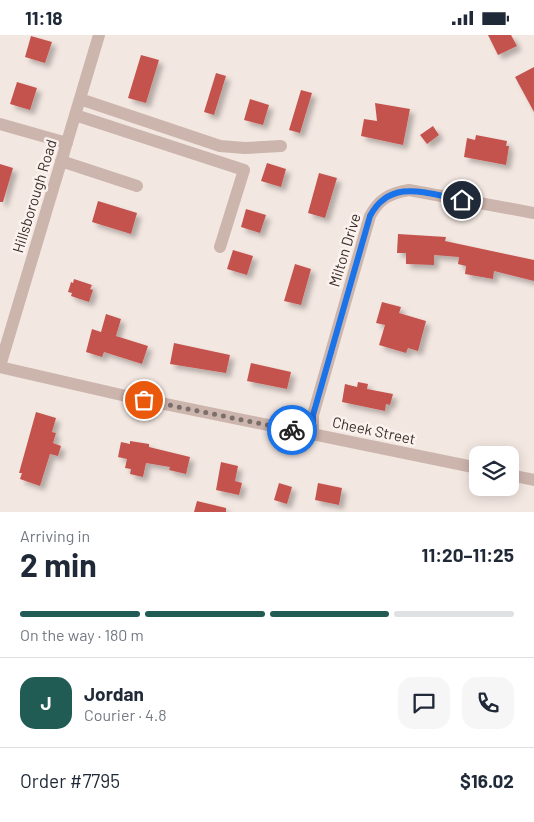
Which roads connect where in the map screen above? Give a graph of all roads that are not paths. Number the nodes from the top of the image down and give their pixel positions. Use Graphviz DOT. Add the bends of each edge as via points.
graph roads {
  1 [pos="99,35"];
  2 [pos="80,99"];
  3 [pos="75,115"];
  4 [pos="0,124"];
  5 [pos="67,143"];
  6 [pos="281,146"];
  7 [pos="61,161"];
  8 [pos="137,186"];
  9 [pos="534,213"];
  10 [pos="220,247"];
  11 [pos="0,366"];
  12 [pos="313,434"];
  13 [pos="469,466"];
  14 [pos="519,477"];
  15 [pos="534,480"];
  1 -- 2 [label="street, Hillsborough Road"];
  2 -- 3 [label="street, Hillsborough Road"];
  2 -- 6 [label="street" via="220,145 245,148"];
  3 -- 5 [label="street, Hillsborough Road"];
  3 -- 10 [label="street" via="244,170"];
  4 -- 5 [label="street"];
  5 -- 7 [label="street, Hillsborough Road"];
  7 -- 8 [label="street"];
  7 -- 11 [label="street, Hillsborough Road"];
  9 -- 12 [label="street, Milton Drive" via="409,190 395,192 376,206 370,216 313,415"];
  11 -- 12 [label="street, Cheek Street" via="126,396"];
  12 -- 13 [label="street, Cheek Street"];
  14 -- 15 [label="street"];
}
